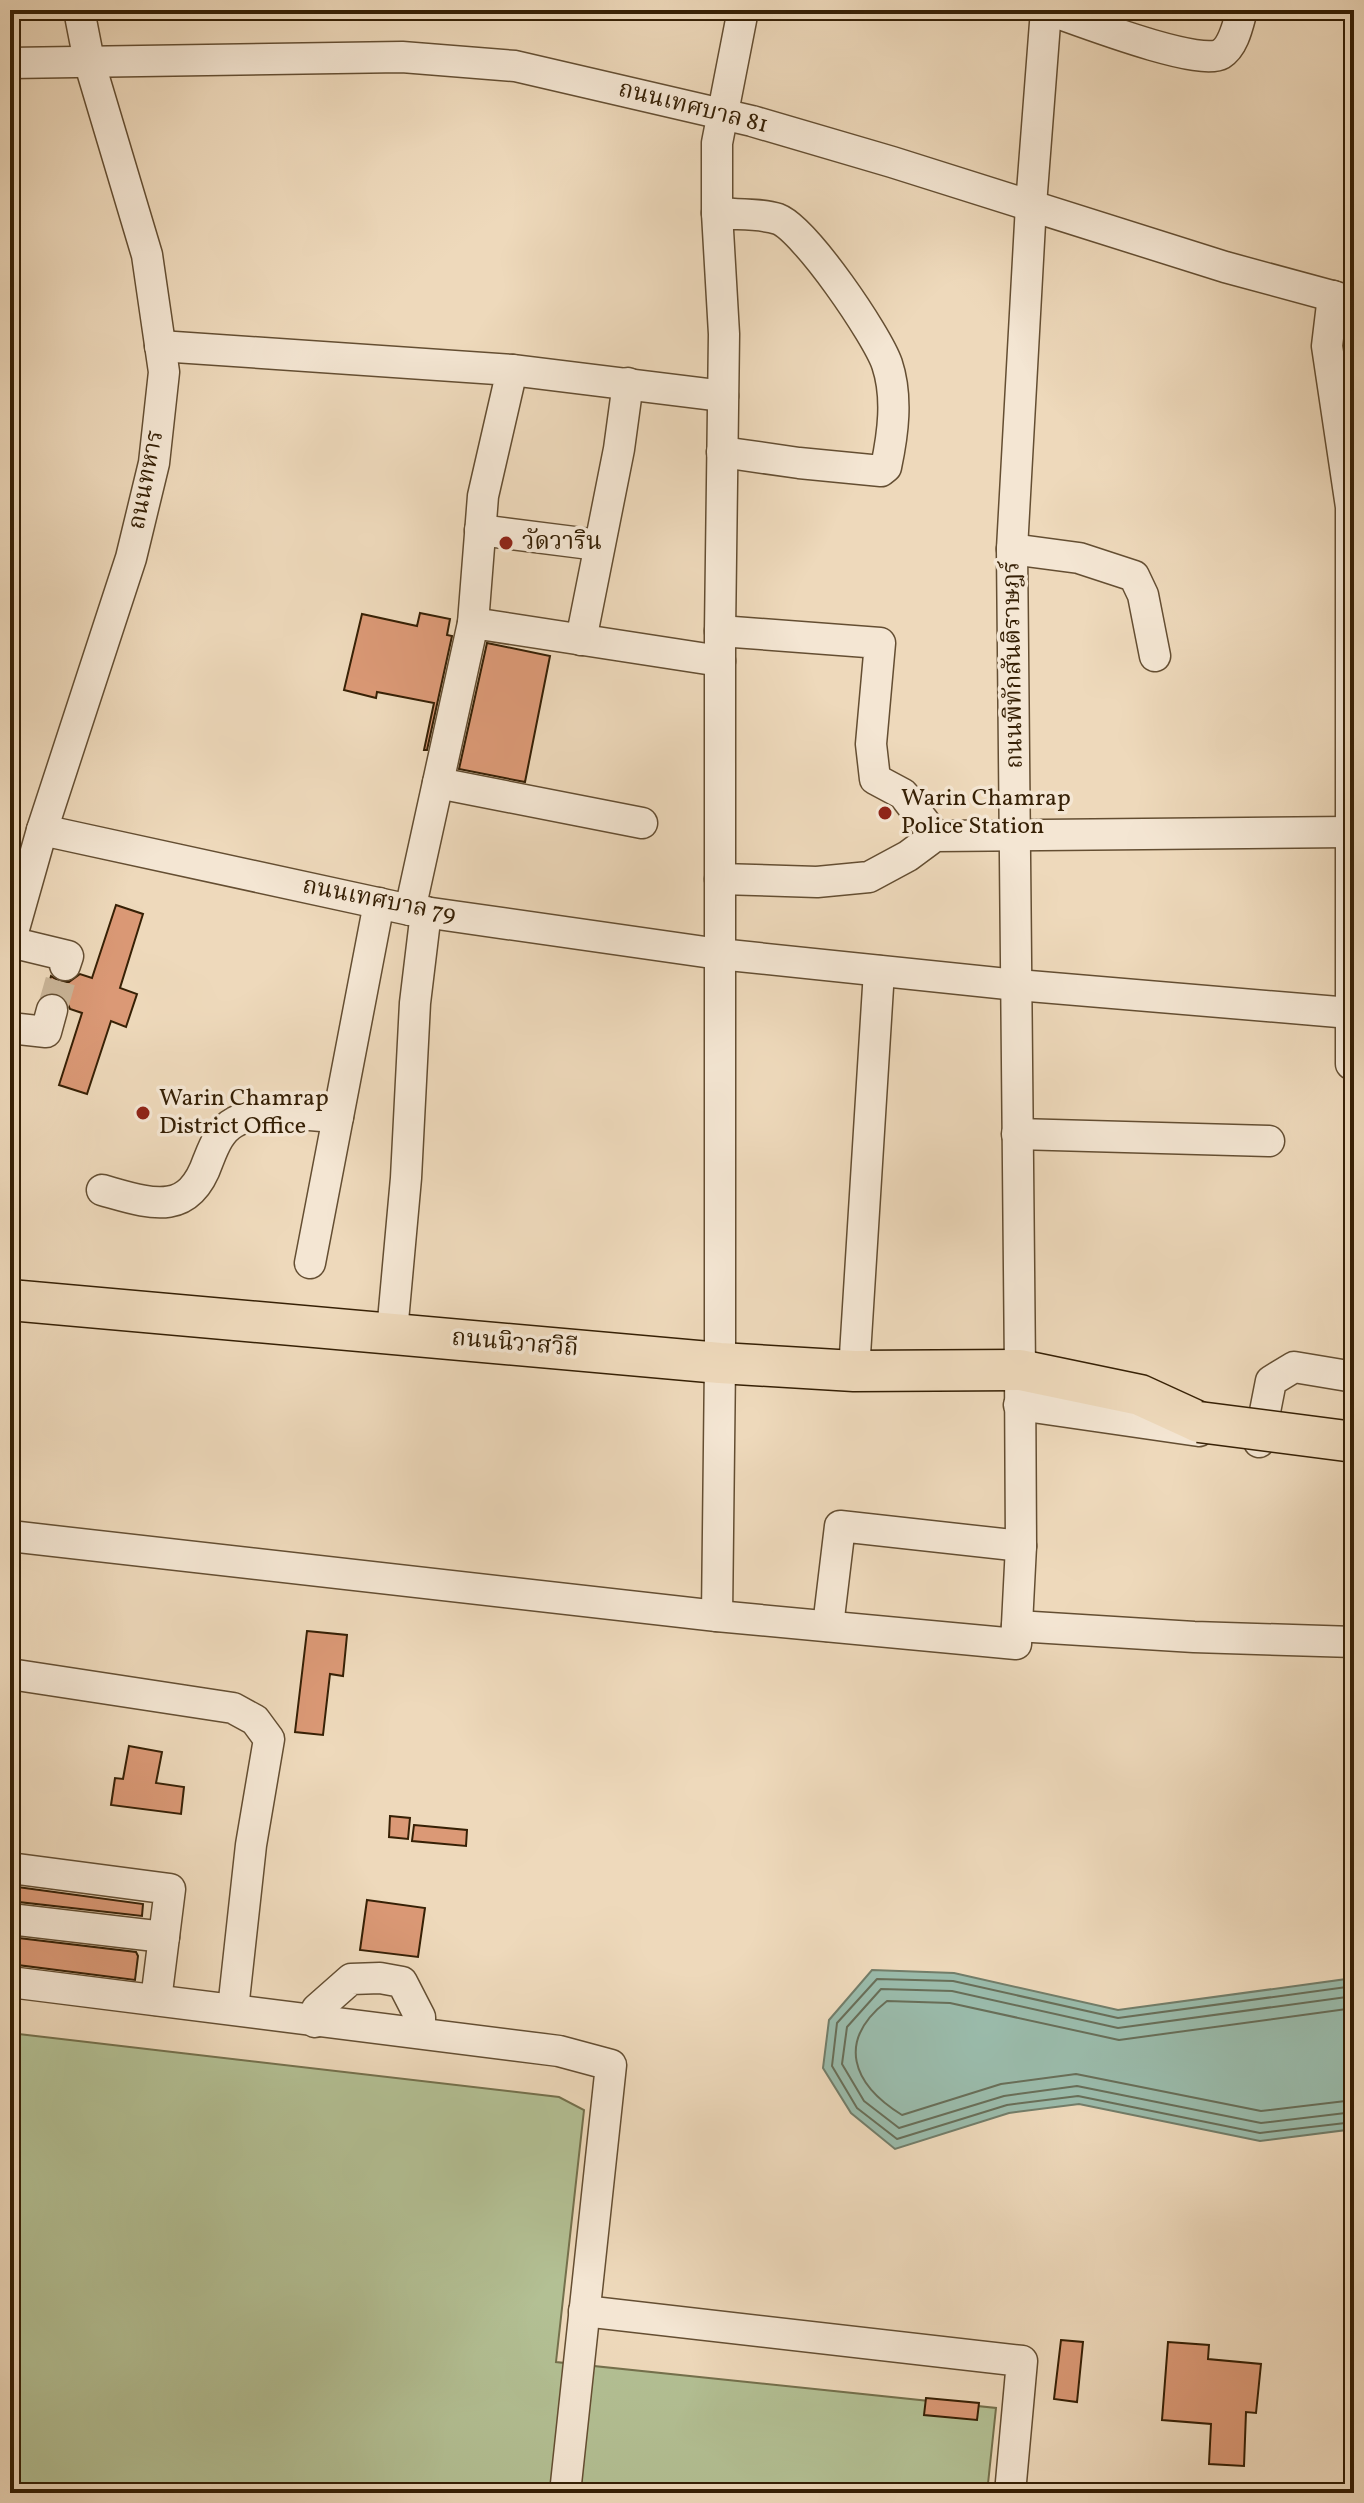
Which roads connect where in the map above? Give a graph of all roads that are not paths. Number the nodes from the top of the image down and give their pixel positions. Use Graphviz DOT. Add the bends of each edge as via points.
graph roads {
  1 [pos="79,10"];
  2 [pos="743,10"];
  3 [pos="1047,10"];
  4 [pos="1242,10"];
  5 [pos="89,61"];
  6 [pos="10,63"];
  7 [pos="723,114"];
  8 [pos="1031,205"];
  9 [pos="717,213"];
  10 [pos="1343,299"];
  11 [pos="160,346"];
  12 [pos="512,370"];
  13 [pos="628,383"];
  14 [pos="723,396"];
  15 [pos="722,452"];
  16 [pos="480,530"];
  17 [pos="598,545"];
  18 [pos="1012,549"];
  19 [pos="473,623"];
  20 [pos="581,640"];
  21 [pos="720,646"];
  22 [pos="1155,656"];
  23 [pos="438,783"];
  24 [pos="642,823"];
  25 [pos="42,830"];
  26 [pos="1349,832"];
  27 [pos="1016,834"];
  28 [pos="935,836"];
  29 [pos="720,879"];
  30 [pos="379,903"];
  31 [pos="418,911"];
  32 [pos="10,942"];
  33 [pos="719,954"];
  34 [pos="65,965"];
  35 [pos="879,971"];
  36 [pos="1017,985"];
  37 [pos="52,1010"];
  38 [pos="1350,1013"];
  39 [pos="10,1028"];
  40 [pos="1351,1064"];
  41 [pos="338,1117"];
  42 [pos="1017,1134"];
  43 [pos="1269,1141"];
  44 [pos="102,1190"];
  45 [pos="310,1263"];
  46 [pos="10,1300"];
  47 [pos="392,1332"];
  48 [pos="720,1363"];
  49 [pos="854,1371"];
  50 [pos="1354,1377"];
  51 [pos="1019,1387"];
  52 [pos="1259,1442"];
  53 [pos="1354,1442"];
  54 [pos="1354,1460"];
  55 [pos="10,1536"];
  56 [pos="1021,1546"];
  57 [pos="717,1616"];
  58 [pos="828,1626"];
  59 [pos="1017,1626"];
  60 [pos="1354,1642"];
  61 [pos="10,1674"];
  62 [pos="10,1868"];
  63 [pos="10,1919"];
  64 [pos="164,1937"];
  65 [pos="10,1982"];
  66 [pos="156,2000"];
  67 [pos="233,2009"];
  68 [pos="315,2022"];
  69 [pos="420,2032"];
  70 [pos="584,2311"];
  71 [pos="565,2493"];
  72 [pos="1010,2493"];
  1 -- 5 [label="street, ถนนทหาร"];
  2 -- 7 [label="street"];
  3 -- 4 [label="street" via="1167,50 1211,58 1226,50"];
  3 -- 8 [label="street, ถนนพิทักสันติราษฎร์"];
  5 -- 6 [label="street, ถนนเทศบาล 81"];
  5 -- 7 [label="street, ถนนเทศบาล 81" via="402,57 501,64"];
  5 -- 11 [label="street, ถนนทหาร" via="147,255"];
  7 -- 8 [label="street, ถนนเทศบาล 81"];
  7 -- 9 [label="street" via="717,143"];
  8 -- 10 [label="street, ถนนเทศบาล 81"];
  8 -- 18 [label="street, ถนนพิทักสันติราษฎร์"];
  9 -- 14 [label="street"];
  9 -- 15 [label="street" via="778,219 798,233 873,335 887,364 893,400 890,448 881,471"];
  10 -- 26 [label="street" via="1327,346 1351,507"];
  11 -- 12 [label="street"];
  11 -- 25 [label="street, ถนนทหาร" via="164,372 154,463 135,544"];
  12 -- 13 [label="street"];
  12 -- 16 [label="street"];
  13 -- 14 [label="street"];
  13 -- 17 [label="street"];
  14 -- 15 [label="street"];
  15 -- 21 [label="street"];
  16 -- 17 [label="street"];
  16 -- 19 [label="street"];
  17 -- 20 [label="street"];
  18 -- 22 [label="street" via="1079,558 1134,576"];
  18 -- 27 [label="street, ถนนพิทักสันติราษฎร์"];
  19 -- 20 [label="street"];
  19 -- 23 [label="street"];
  20 -- 21 [label="street"];
  21 -- 28 [label="street" via="880,643 871,744 875,779 903,794"];
  21 -- 29 [label="street"];
  23 -- 24 [label="street"];
  23 -- 31 [label="street"];
  25 -- 30 [label="street, ถนนเทศบาล 79"];
  25 -- 32 [label="street, ถนนทหาร"];
  26 -- 27 [label="street"];
  26 -- 38 [label="street"];
  27 -- 28 [label="street"];
  27 -- 36 [label="street, ถนนพิทักสันติราษฎร์"];
  28 -- 29 [label="street" via="869,877 817,882"];
  29 -- 33 [label="street"];
  30 -- 31 [label="street, ถนนเทศบาล 79"];
  30 -- 41 [label="street"];
  31 -- 33 [label="street, ถนนเทศบาล 79"];
  31 -- 47 [label="street" via="406,1178"];
  32 -- 34 [label="street" via="68,956"];
  33 -- 35 [label="street, ถนนเทศบาล 79"];
  33 -- 48 [label="street"];
  35 -- 36 [label="street, ถนนเทศบาล 79"];
  35 -- 49 [label="street"];
  36 -- 38 [label="street, ถนนเทศบาล 79"];
  36 -- 42 [label="street, ถนนพิทักสันติราษฎร์"];
  37 -- 39 [label="street" via="46,1032"];
  38 -- 40 [label="street"];
  41 -- 44 [label="street" via="262,1115 238,1120 220,1136 195,1189 174,1201 145,1202"];
  41 -- 45 [label="street"];
  42 -- 43 [label="street"];
  42 -- 51 [label="street, ถนนพิทักสันติราษฎร์"];
  46 -- 47 [label="main road, ถนนนิวาสวิถี"];
  47 -- 48 [label="main road, ถนนนิวาสวิถี"];
  48 -- 49 [label="main road, ถนนนิวาสวิถี"];
  48 -- 57 [label="street"];
  49 -- 51 [label="main road, ถนนนิวาสวิถี"];
  50 -- 52 [label="street" via="1294,1367 1271,1381"];
  51 -- 52 [label="street"];
  51 -- 53 [label="main road, ถนนนิวาสวิถี, bridge" via="1140,1395 1199,1422"];
  51 -- 56 [label="street, ถนนพิทักสันติราษฎร์"];
  52 -- 54 [label="street"];
  55 -- 57 [label="street"];
  56 -- 58 [label="street" via="840,1526"];
  56 -- 59 [label="street, ถนนพิทักสันติราษฎร์"];
  57 -- 58 [label="street"];
  58 -- 59 [label="street" via="1016,1644"];
  59 -- 60 [label="street"];
  61 -- 67 [label="street" via="233,1708 255,1720 269,1739"];
  62 -- 64 [label="street" via="170,1889"];
  63 -- 64 [label="street"];
  64 -- 66 [label="street"];
  65 -- 66 [label="street"];
  66 -- 67 [label="street"];
  67 -- 68 [label="street"];
  68 -- 69 [label="street"];
  68 -- 69 [label="street" via="317,2009 351,1979 380,1978 402,1982 420,2017"];
  69 -- 70 [label="street" via="559,2051 611,2065"];
  70 -- 71 [label="street"];
  70 -- 72 [label="street" via="1022,2361"];
}
